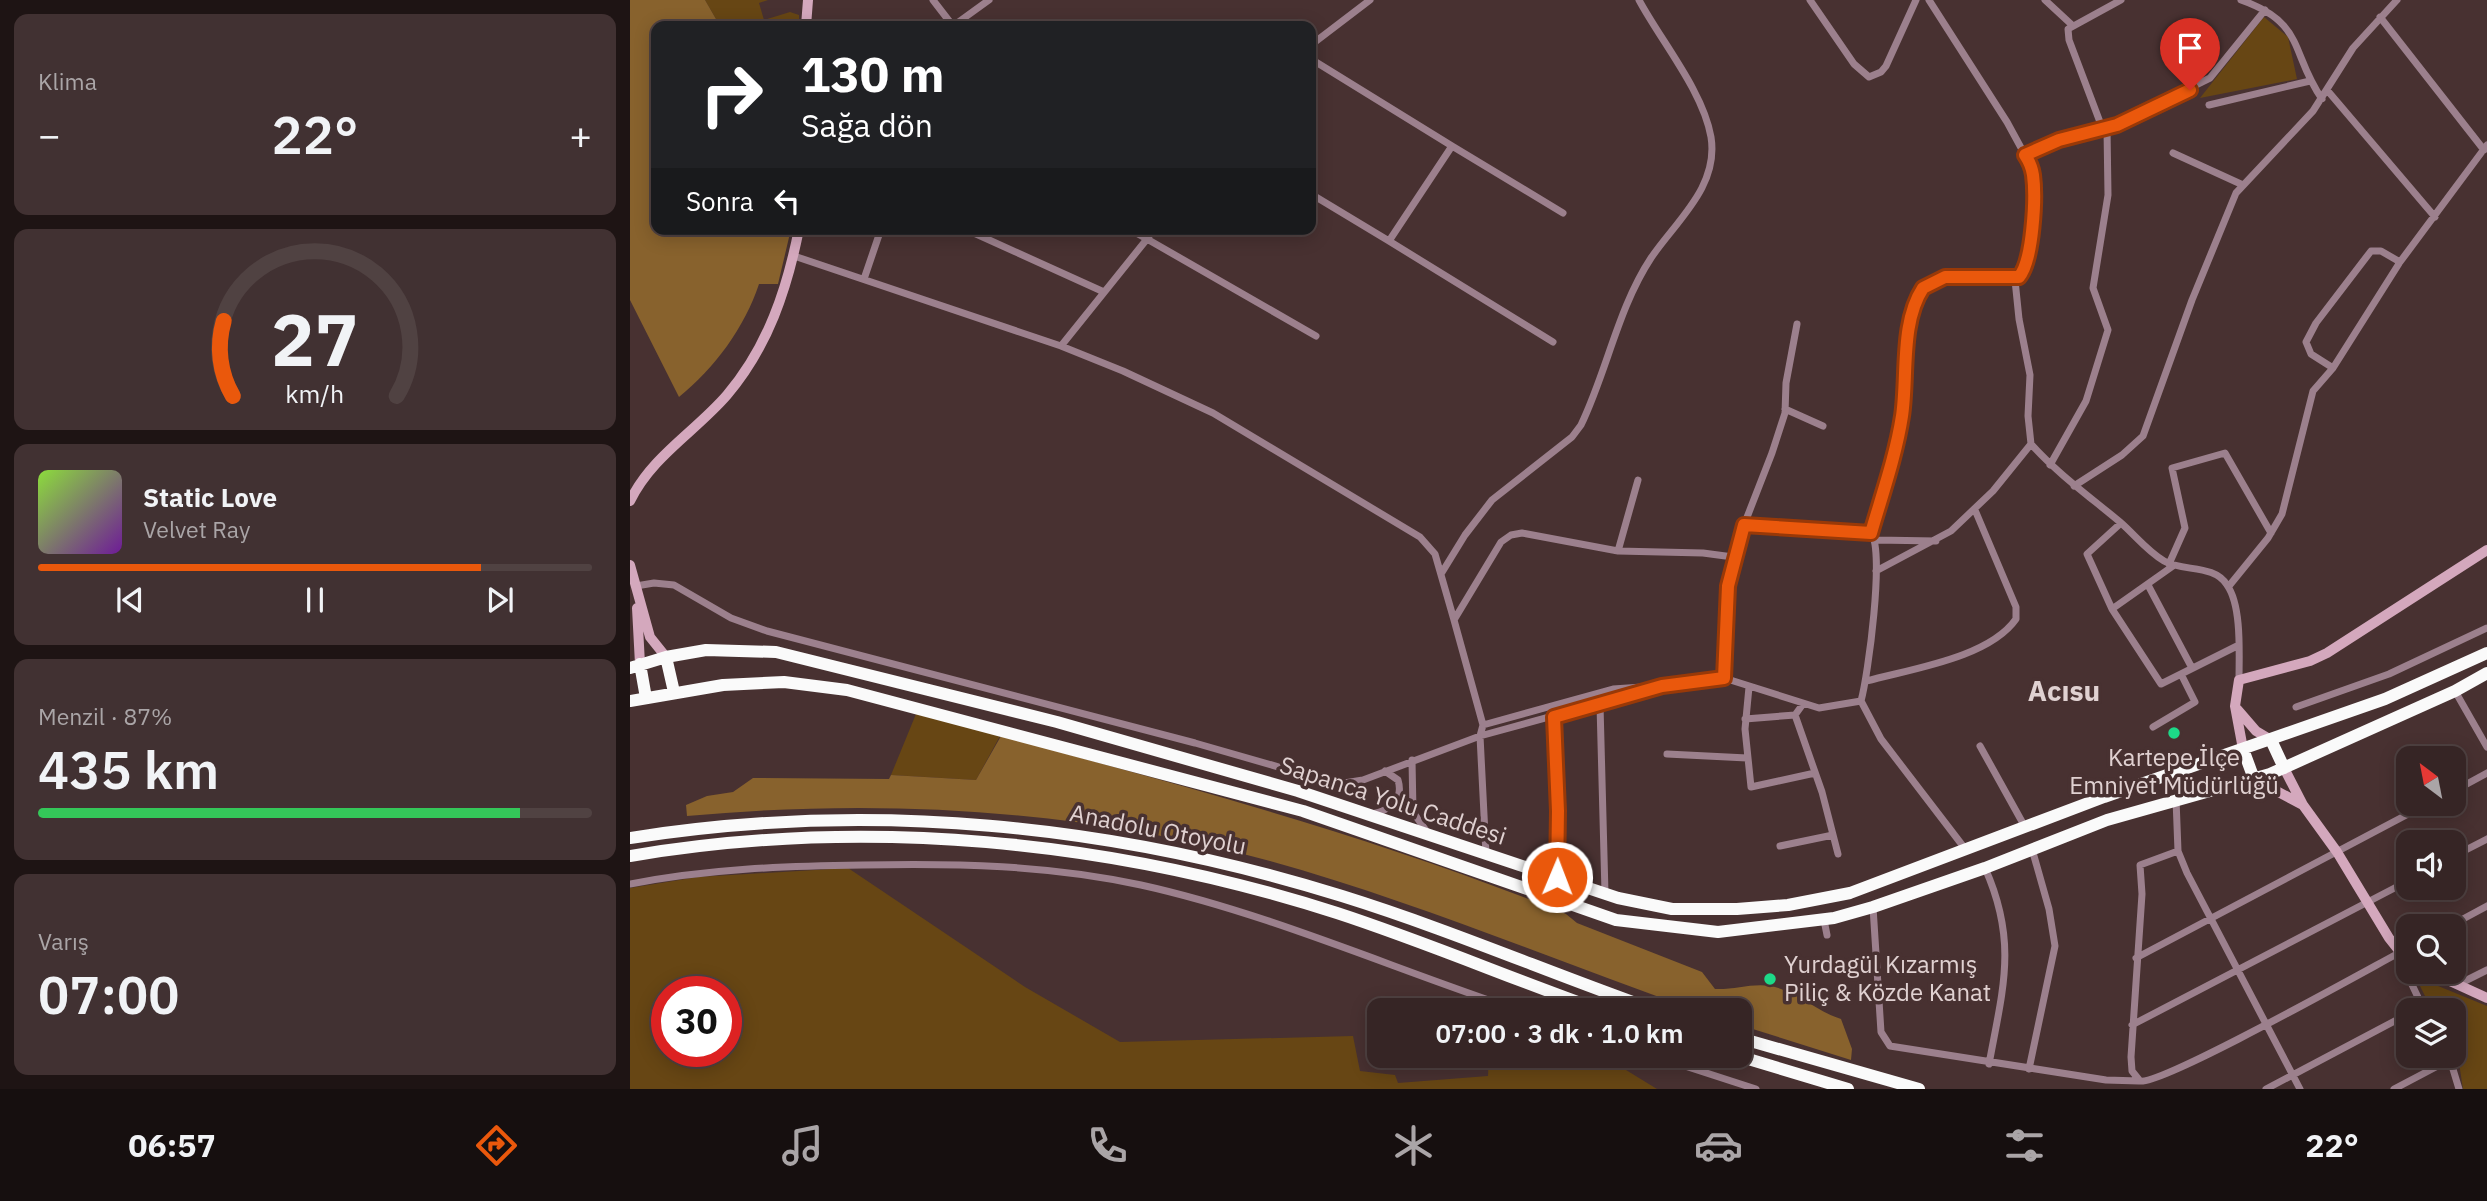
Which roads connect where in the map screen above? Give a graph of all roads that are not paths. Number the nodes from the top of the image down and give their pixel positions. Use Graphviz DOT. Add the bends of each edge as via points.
graph roads {
  1 [pos="808,0"];
  2 [pos="933,0"];
  3 [pos="989,0"];
  4 [pos="1370,0"];
  5 [pos="1639,0"];
  6 [pos="1810,0"];
  7 [pos="1916,0"];
  8 [pos="1929,0"];
  9 [pos="2045,0"];
  10 [pos="2121,0"];
  11 [pos="2241,0"];
  12 [pos="2397,0"];
  13 [pos="2265,10"];
  14 [pos="2380,17"];
  15 [pos="806,21"];
  16 [pos="949,21"];
  17 [pos="960,21"];
  18 [pos="2072,25"];
  19 [pos="1316,42"];
  20 [pos="1316,63"];
  21 [pos="2310,81"];
  22 [pos="2327,90"];
  23 [pos="2322,99"];
  24 [pos="2209,105"];
  25 [pos="2105,130"];
  26 [pos="1452,146"];
  27 [pos="2485,147"];
  28 [pos="2173,153"];
  29 [pos="2025,155"];
  30 [pos="2243,186"];
  31 [pos="1316,197"];
  32 [pos="1563,213"];
  33 [pos="2435,217"];
  34 [pos="798,235"];
  35 [pos="879,235"];
  36 [pos="978,235"];
  37 [pos="1140,235"];
  38 [pos="1150,235"];
  39 [pos="1147,239"];
  40 [pos="1389,241"];
  41 [pos="794,256"];
  42 [pos="2400,262"];
  43 [pos="864,279"];
  44 [pos="2015,280"];
  45 [pos="1104,292"];
  46 [pos="1797,324"];
  47 [pos="1316,336"];
  48 [pos="1553,342"];
  49 [pos="1061,346"];
  50 [pos="2333,368"];
  51 [pos="1785,409"];
  52 [pos="1823,426"];
  53 [pos="2031,444"];
  54 [pos="2050,465"];
  55 [pos="1638,480"];
  56 [pos="2074,486"];
  57 [pos="630,501"];
  58 [pos="1975,510"];
  59 [pos="2121,523"];
  60 [pos="1744,525"];
  61 [pos="2271,533"];
  62 [pos="1874,536"];
  63 [pos="1937,541"];
  64 [pos="2487,550"];
  65 [pos="1618,551"];
  66 [pos="1733,557"];
  67 [pos="630,565"];
  68 [pos="2171,565"];
  69 [pos="1876,571"];
  70 [pos="1441,574"];
  71 [pos="2148,585"];
  72 [pos="636,586"];
  73 [pos="2229,586"];
  74 [pos="2112,609"];
  75 [pos="1454,621"];
  76 [pos="2487,628"];
  77 [pos="638,634"];
  78 [pos="2239,645"];
  79 [pos="630,646"];
  80 [pos="2487,653"];
  81 [pos="666,657"];
  82 [pos="635,666"];
  83 [pos="2192,668"];
  84 [pos="2487,673"];
  85 [pos="2181,674"];
  86 [pos="1724,678"];
  87 [pos="2239,680"];
  88 [pos="1867,681"];
  89 [pos="1662,686"];
  90 [pos="1749,687"];
  91 [pos="2455,691"];
  92 [pos="674,692"];
  93 [pos="646,698"];
  94 [pos="630,701"];
  95 [pos="1861,701"];
  96 [pos="1803,704"];
  97 [pos="1600,705"];
  98 [pos="2235,706"];
  99 [pos="2296,707"];
  100 [pos="1795,715"];
  101 [pos="1554,717"];
  102 [pos="1745,719"];
  103 [pos="1483,725"];
  104 [pos="2153,727"];
  105 [pos="1480,736"];
  106 [pos="2271,740"];
  107 [pos="1980,746"];
  108 [pos="2487,747"];
  109 [pos="2242,750"];
  110 [pos="1667,754"];
  111 [pos="1747,758"];
  112 [pos="1412,760"];
  113 [pos="2284,768"];
  114 [pos="1385,771"];
  115 [pos="1815,773"];
  116 [pos="2487,773"];
  117 [pos="2254,779"];
  118 [pos="2466,784"];
  119 [pos="2176,799"];
  120 [pos="2303,805"];
  121 [pos="1366,815"];
  122 [pos="2405,816"];
  123 [pos="2025,827"];
  124 [pos="1430,835"];
  125 [pos="1833,835"];
  126 [pos="630,838"];
  127 [pos="2487,839"];
  128 [pos="1780,846"];
  129 [pos="2032,848"];
  130 [pos="1966,850"];
  131 [pos="2466,850"];
  132 [pos="2178,851"];
  133 [pos="2337,852"];
  134 [pos="1486,853"];
  135 [pos="1838,854"];
  136 [pos="630,856"];
  137 [pos="1985,868"];
  138 [pos="1557,877"];
  139 [pos="630,884"];
  140 [pos="2396,887"];
  141 [pos="1605,893"];
  142 [pos="2367,902"];
  143 [pos="2487,906"];
  144 [pos="1873,907"];
  145 [pos="2466,917"];
  146 [pos="2211,918"];
  147 [pos="1824,920"];
  148 [pos="1828,935"];
  149 [pos="2396,943"];
  150 [pos="2136,958"];
  151 [pos="2396,960"];
  152 [pos="2239,970"];
  153 [pos="2487,970"];
  154 [pos="2453,984"];
  155 [pos="2457,986"];
  156 [pos="1483,998"];
  157 [pos="1567,998"];
  158 [pos="1622,998"];
  159 [pos="2487,998"];
  160 [pos="2396,1020"];
  161 [pos="2267,1023"];
  162 [pos="2132,1025"];
  163 [pos="1752,1041"];
  164 [pos="1752,1060"];
  165 [pos="1989,1064"];
  166 [pos="1691,1068"];
  167 [pos="2431,1068"];
  168 [pos="2453,1068"];
  169 [pos="2029,1069"];
  170 [pos="2293,1074"];
  171 [pos="2140,1081"];
  172 [pos="1756,1089"];
  173 [pos="1848,1089"];
  174 [pos="1919,1089"];
  175 [pos="2266,1089"];
  176 [pos="2300,1089"];
  177 [pos="2394,1089"];
  178 [pos="2459,1089"];
  1 -- 15 [label="street"];
  2 -- 16 [label="street"];
  3 -- 17 [label="street"];
  4 -- 19 [label="street"];
  5 -- 70 [label="street" via="1707,123 1712,152 1709,170 1694,202 1641,276 1581,425 1492,500"];
  6 -- 7 [label="street" via="1854,64 1869,77 1886,65"];
  8 -- 29 [label="street"];
  9 -- 18 [label="street"];
  10 -- 18 [label="street"];
  11 -- 13 [label="street"];
  12 -- 14 [label="street"];
  13 -- 21 [label="street" via="2292,33"];
  13 -- 25 [label="street" via="2210,78"];
  14 -- 22 [label="street" via="2350,52"];
  14 -- 27 [label="street"];
  18 -- 25 [label="street" via="2069,40"];
  20 -- 26 [label="street"];
  21 -- 23 [label="street"];
  21 -- 24 [label="street"];
  22 -- 23 [label="street"];
  22 -- 33 [label="street"];
  23 -- 30 [label="street"];
  25 -- 29 [label="street" via="2059,140"];
  25 -- 54 [label="street" via="2108,195 2093,288 2108,330 2087,401"];
  26 -- 32 [label="street"];
  26 -- 40 [label="street"];
  27 -- 33 [label="street"];
  28 -- 30 [label="street"];
  29 -- 44 [label="street" via="2033,176 2028,255"];
  30 -- 56 [label="street" via="2233,199 2200,279 2143,436"];
  31 -- 40 [label="street"];
  33 -- 42 [label="street"];
  34 -- 41 [label="street"];
  35 -- 43 [label="street"];
  36 -- 45 [label="street"];
  37 -- 39 [label="street"];
  38 -- 39 [label="street"];
  39 -- 45 [label="street"];
  39 -- 47 [label="street"];
  40 -- 48 [label="street"];
  41 -- 43 [label="street"];
  41 -- 57 [label="street" via="786,289 756,357 726,396 652,466"];
  42 -- 50 [label="street"];
  42 -- 50 [label="street" via="2381,251 2371,251 2316,323 2306,342 2308,349"];
  43 -- 49 [label="street"];
  44 -- 53 [label="street" via="2030,374"];
  44 -- 62 [label="street" via="1945,277 1919,294 1910,328 1899,430"];
  45 -- 49 [label="street"];
  46 -- 51 [label="street"];
  49 -- 70 [label="street" via="1202,408 1284,453 1420,537 1431,547"];
  50 -- 61 [label="street" via="2310,397 2291,485"];
  51 -- 52 [label="street"];
  51 -- 60 [label="street"];
  53 -- 54 [label="street"];
  53 -- 58 [label="street"];
  54 -- 56 [label="street"];
  55 -- 65 [label="street"];
  56 -- 59 [label="street"];
  58 -- 63 [label="street"];
  58 -- 88 [label="street" via="2018,612 2016,619 1969,652"];
  59 -- 68 [label="street"];
  59 -- 74 [label="street" via="2087,554"];
  60 -- 62 [label="street"];
  60 -- 66 [label="street"];
  61 -- 68 [label="street" via="2225,453 2172,468 2185,528"];
  61 -- 73 [label="street"];
  62 -- 63 [label="street"];
  62 -- 69 [label="street"];
  63 -- 69 [label="street"];
  64 -- 87 [label="street" via="2327,653"];
  65 -- 66 [label="street"];
  65 -- 75 [label="street" via="1511,535 1501,542"];
  66 -- 86 [label="street"];
  67 -- 72 [label="street"];
  68 -- 71 [label="street"];
  68 -- 73 [label="street" via="2211,573"];
  69 -- 88 [label="street"];
  70 -- 75 [label="street"];
  71 -- 74 [label="street"];
  71 -- 83 [label="street"];
  72 -- 77 [label="street"];
  72 -- 81 [label="street" via="650,637"];
  72 -- 114 [label="street" via="665,583 731,618 767,631 1195,743 1329,783 1354,783"];
  73 -- 78 [label="street"];
  74 -- 85 [label="street" via="2161,684"];
  75 -- 103 [label="street"];
  76 -- 99 [label="street" via="2389,674"];
  77 -- 79 [label="street"];
  77 -- 82 [label="street"];
  78 -- 83 [label="street"];
  78 -- 87 [label="street"];
  80 -- 106 [label="highway, Sapanca Yolu Caddesi" via="2385,699"];
  81 -- 82 [label="highway, Sapanca Yolu Caddesi"];
  81 -- 92 [label="highway"];
  81 -- 121 [label="highway, Sapanca Yolu Caddesi" via="729,649 776,652 1057,722"];
  82 -- 93 [label="highway"];
  83 -- 85 [label="street"];
  84 -- 91 [label="highway, Sapanca Yolu Caddesi"];
  85 -- 104 [label="street" via="2195,702"];
  86 -- 89 [label="street"];
  86 -- 90 [label="street"];
  87 -- 98 [label="street"];
  88 -- 95 [label="street"];
  89 -- 97 [label="street"];
  89 -- 103 [label="street" via="1613,689"];
  90 -- 96 [label="street"];
  90 -- 102 [label="street"];
  91 -- 108 [label="street"];
  91 -- 113 [label="highway, Sapanca Yolu Caddesi"];
  92 -- 93 [label="highway, Sapanca Yolu Caddesi"];
  92 -- 147 [label="highway, Sapanca Yolu Caddesi" via="723,684 784,682 847,690 1303,811 1616,920 1718,932"];
  93 -- 94 [label="highway, Sapanca Yolu Caddesi"];
  95 -- 96 [label="street" via="1827,709"];
  95 -- 130 [label="street" via="1881,738"];
  96 -- 100 [label="street"];
  97 -- 101 [label="street"];
  97 -- 141 [label="street"];
  98 -- 106 [label="street" via="2250,725"];
  98 -- 109 [label="street"];
  100 -- 102 [label="street"];
  100 -- 115 [label="street"];
  101 -- 105 [label="street"];
  101 -- 138 [label="street"];
  102 -- 111 [label="street"];
  103 -- 105 [label="street"];
  105 -- 112 [label="street"];
  105 -- 134 [label="street"];
  106 -- 109 [label="highway, Sapanca Yolu Caddesi"];
  106 -- 113 [label="highway"];
  107 -- 123 [label="street"];
  109 -- 117 [label="highway"];
  109 -- 123 [label="highway, Sapanca Yolu Caddesi"];
  110 -- 111 [label="street"];
  111 -- 115 [label="street" via="1751,787"];
  112 -- 114 [label="street"];
  112 -- 124 [label="street" via="1413,812"];
  113 -- 117 [label="highway, Sapanca Yolu Caddesi"];
  113 -- 120 [label="street"];
  114 -- 121 [label="street" via="1398,780 1398,797 1385,810"];
  115 -- 125 [label="street"];
  116 -- 118 [label="street"];
  117 -- 119 [label="highway, Sapanca Yolu Caddesi"];
  117 -- 120 [label="street"];
  119 -- 129 [label="highway, Sapanca Yolu Caddesi"];
  119 -- 132 [label="street"];
  120 -- 133 [label="street"];
  121 -- 124 [label="highway, Sapanca Yolu Caddesi"];
  122 -- 133 [label="street"];
  123 -- 130 [label="highway, Sapanca Yolu Caddesi"];
  124 -- 134 [label="highway, Sapanca Yolu Caddesi"];
  125 -- 128 [label="street"];
  125 -- 135 [label="street"];
  126 -- 158 [label="highway, Anadolu Otoyolu" via="761,823 877,819 1028,828 1115,839 1223,862 1345,897"];
  127 -- 131 [label="street"];
  129 -- 137 [label="highway, Sapanca Yolu Caddesi"];
  129 -- 169 [label="street" via="2055,946"];
  130 -- 141 [label="highway, Sapanca Yolu Caddesi" via="1850,893 1788,905 1672,909"];
  132 -- 146 [label="street"];
  132 -- 150 [label="street" via="2140,865"];
  133 -- 142 [label="street"];
  133 -- 146 [label="street"];
  134 -- 138 [label="highway, Sapanca Yolu Caddesi"];
  136 -- 157 [label="highway, Anadolu Otoyolu" via="767,840 874,837 978,842 1117,858 1222,880 1339,914"];
  137 -- 144 [label="highway, Sapanca Yolu Caddesi"];
  137 -- 165 [label="street" via="1998,901 2007,960"];
  138 -- 141 [label="highway, Sapanca Yolu Caddesi"];
  139 -- 156 [label="street" via="800,864 927,863 1062,872 1180,895"];
  140 -- 142 [label="street"];
  142 -- 149 [label="street"];
  142 -- 152 [label="street"];
  143 -- 145 [label="street"];
  144 -- 147 [label="highway, Sapanca Yolu Caddesi"];
  144 -- 165 [label="street" via="1881,1032 1886,1043"];
  146 -- 150 [label="street"];
  146 -- 152 [label="street"];
  147 -- 148 [label="street"];
  150 -- 162 [label="street"];
  151 -- 161 [label="street"];
  152 -- 161 [label="street"];
  152 -- 162 [label="street"];
  153 -- 155 [label="street"];
  154 -- 155 [label="street"];
  155 -- 159 [label="street"];
  160 -- 170 [label="street"];
  161 -- 170 [label="street"];
  161 -- 171 [label="street" via="2164,1075"];
  162 -- 171 [label="street" via="2131,1064"];
  163 -- 174 [label="highway"];
  164 -- 173 [label="highway"];
  165 -- 169 [label="street"];
  166 -- 172 [label="street"];
  167 -- 177 [label="street"];
  168 -- 178 [label="street"];
  169 -- 171 [label="street"];
  170 -- 175 [label="street"];
  170 -- 176 [label="street"];
}
